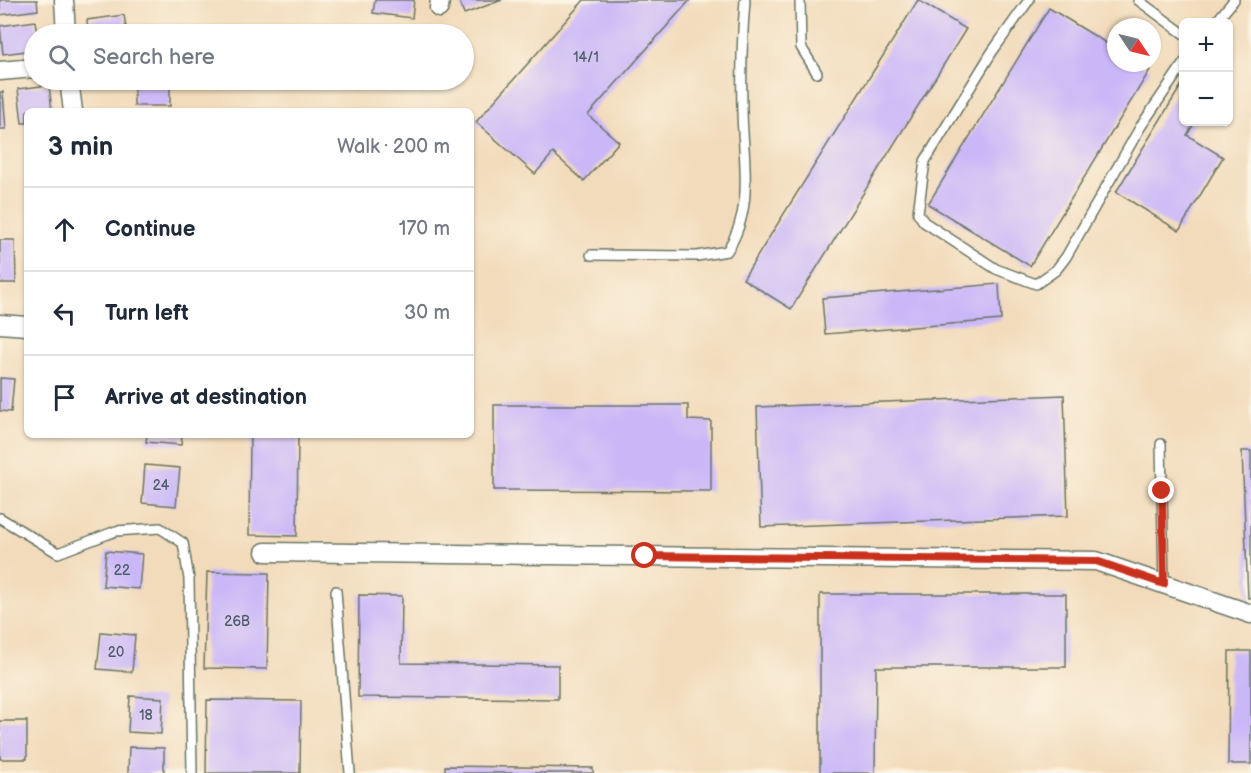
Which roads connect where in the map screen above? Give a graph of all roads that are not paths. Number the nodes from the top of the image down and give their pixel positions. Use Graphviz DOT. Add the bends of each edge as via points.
graph roads {
  1 [pos="63,0"];
  2 [pos="744,0"];
  3 [pos="800,0"];
  4 [pos="1029,0"];
  5 [pos="1138,0"];
  6 [pos="1234,0"];
  7 [pos="1219,18"];
  8 [pos="65,24"];
  9 [pos="1179,30"];
  10 [pos="24,69"];
  11 [pos="1179,70"];
  12 [pos="0,71"];
  13 [pos="817,73"];
  14 [pos="70,90"];
  15 [pos="73,108"];
  16 [pos="591,255"];
  17 [pos="0,324"];
  18 [pos="24,326"];
  19 [pos="1161,444"];
  20 [pos="0,518"];
  21 [pos="265,552"];
  22 [pos="1164,584"];
  23 [pos="336,591"];
  24 [pos="1251,614"];
  25 [pos="192,773"];
  26 [pos="350,773"];
  1 -- 8 [label="street"];
  2 -- 16 [label="lane" via="741,43 746,200 738,235 727,251 697,256"];
  3 -- 13 [label="lane" via="801,47"];
  4 -- 11 [label="lane" via="925,161 918,213 924,222 996,269 1036,284 1056,270 1141,126"];
  5 -- 9 [label="lane"];
  6 -- 7 [label="lane"];
  10 -- 12 [label="street"];
  14 -- 15 [label="street"];
  17 -- 18 [label="street"];
  19 -- 22 [label="lane"];
  20 -- 25 [label="lane" via="58,553 127,530 160,528 183,543 189,579"];
  21 -- 22 [label="street" via="1096,561"];
  22 -- 24 [label="street"];
  23 -- 26 [label="lane"];
}
